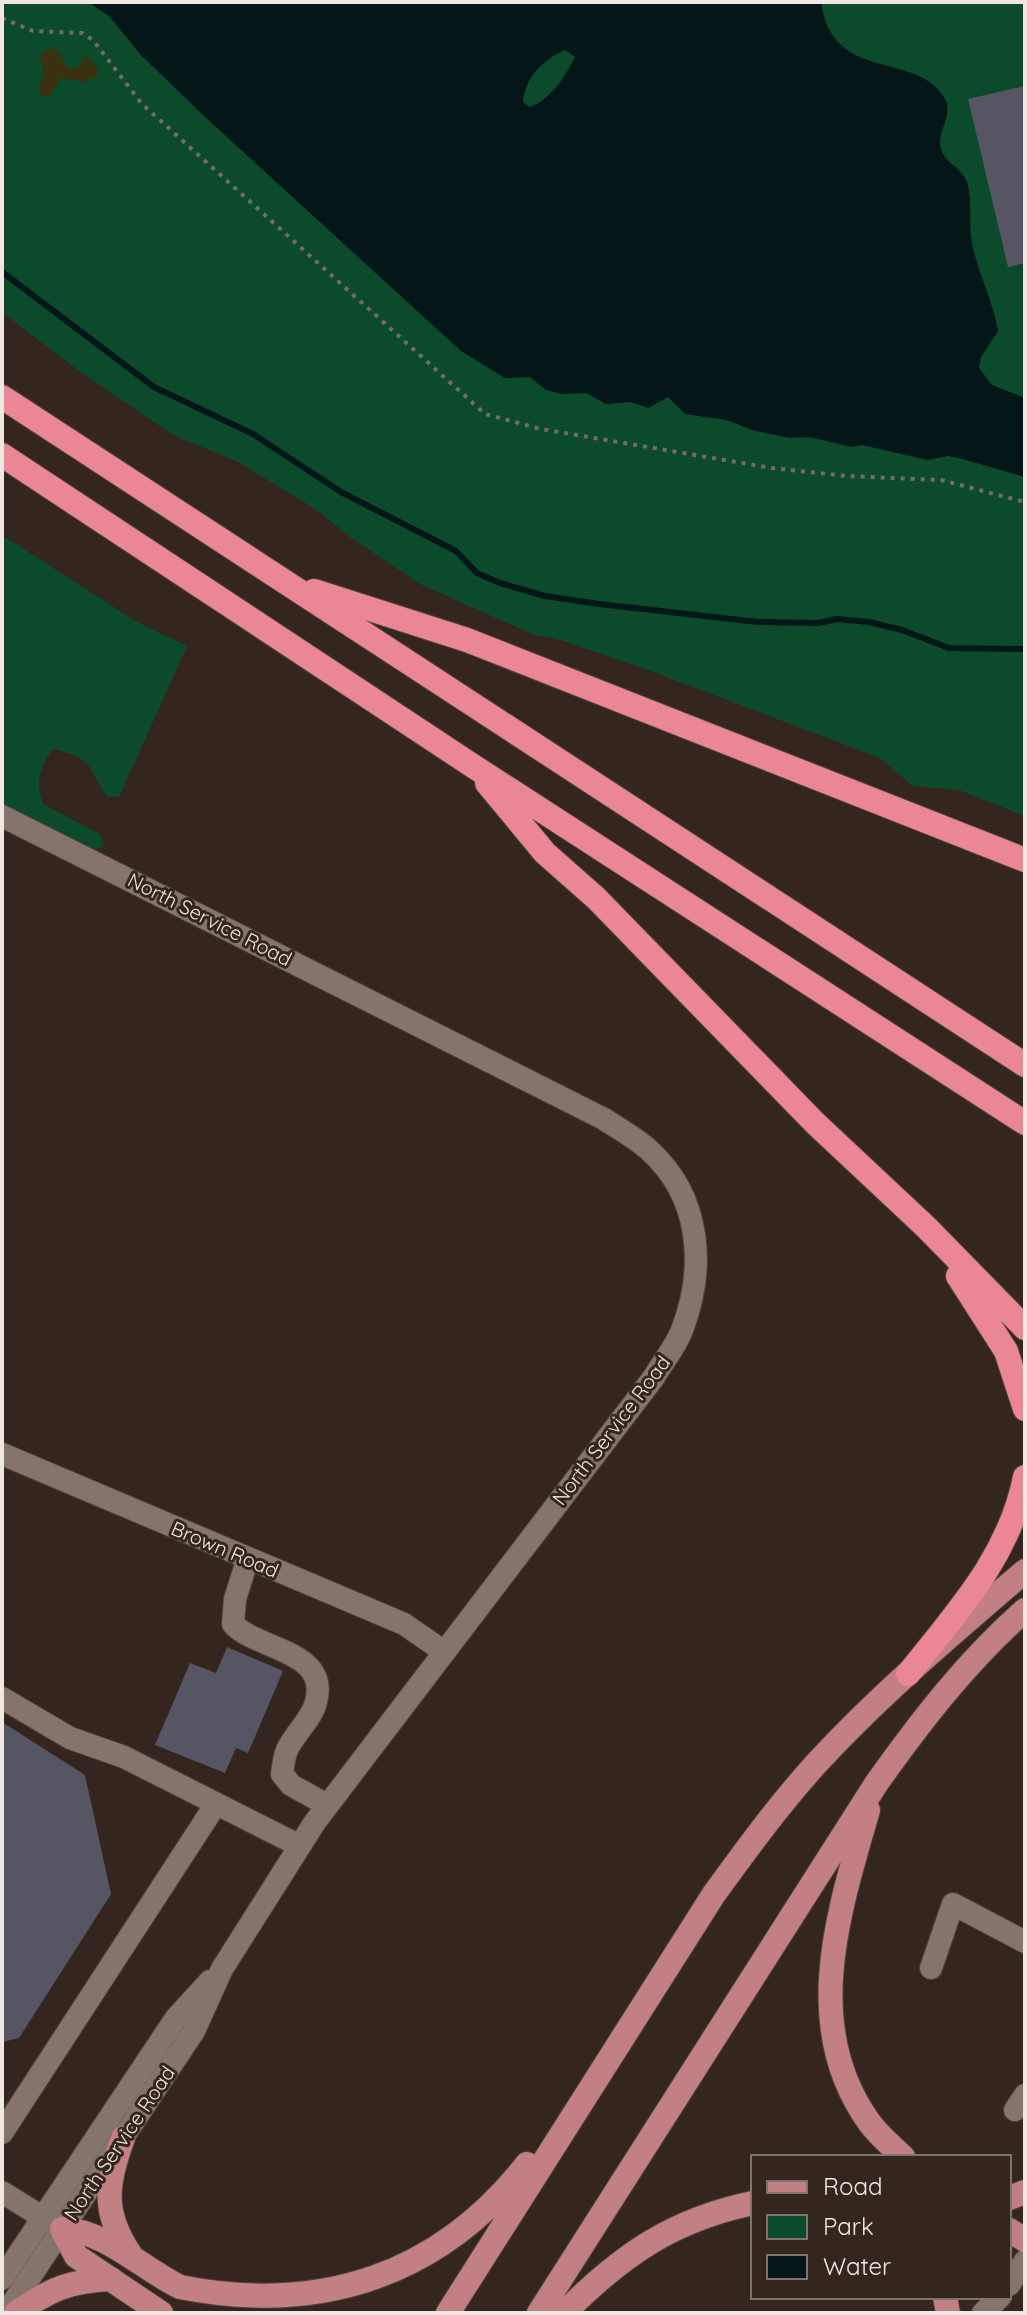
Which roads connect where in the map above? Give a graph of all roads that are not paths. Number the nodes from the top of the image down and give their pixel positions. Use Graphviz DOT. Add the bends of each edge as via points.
graph roads {
  1 [pos="2,397"];
  2 [pos="2,455"];
  3 [pos="285,582"];
  4 [pos="473,766"];
  5 [pos="2,816"];
  6 [pos="1025,860"];
  7 [pos="1025,1065"];
  8 [pos="1025,1123"];
  9 [pos="926,1227"];
  10 [pos="1025,1328"];
  11 [pos="1025,1409"];
  12 [pos="2,1454"];
  13 [pos="1025,1477"];
  14 [pos="248,1558"];
  15 [pos="1025,1571"];
  16 [pos="1025,1610"];
  17 [pos="443,1651"];
  18 [pos="908,1674"];
  19 [pos="2,1698"];
  20 [pos="876,1784"];
  21 [pos="216,1804"];
  22 [pos="327,1805"];
  23 [pos="300,1846"];
  24 [pos="1025,1942"];
  25 [pos="931,1968"];
  26 [pos="222,1969"];
  27 [pos="610,2058"];
  28 [pos="3,2130"];
  29 [pos="123,2138"];
  30 [pos="901,2155"];
  31 [pos="2,2192"];
  32 [pos="751,2203"];
  33 [pos="52,2223"];
  34 [pos="133,2260"];
  35 [pos="1025,2261"];
  36 [pos="2,2279"];
  37 [pos="111,2279"];
  38 [pos="1011,2282"];
  39 [pos="999,2299"];
  40 [pos="6,2313"];
  41 [pos="16,2313"];
  42 [pos="161,2313"];
  43 [pos="448,2313"];
  44 [pos="539,2313"];
  45 [pos="564,2313"];
  46 [pos="983,2313"];
  1 -- 3 [label="highway"];
  2 -- 4 [label="highway"];
  3 -- 6 [label="highway" via="467,640"];
  3 -- 7 [label="highway"];
  4 -- 8 [label="highway"];
  4 -- 9 [label="highway" via="545,853"];
  5 -- 17 [label="street, North Service Road" via="604,1119 649,1150 680,1185 695,1228 697,1278 682,1332 654,1377"];
  9 -- 10 [label="highway"];
  9 -- 11 [label="highway" via="1006,1351"];
  12 -- 14 [label="street, Brown Road"];
  13 -- 18 [label="highway" via="1011,1531 997,1559"];
  14 -- 17 [label="street, Brown Road" via="404,1624"];
  14 -- 22 [label="street" via="233,1624 288,1651 316,1679 316,1702 286,1751 282,1774"];
  15 -- 18 [label="main road"];
  16 -- 20 [label="main road" via="954,1682"];
  17 -- 22 [label="street, North Service Road"];
  18 -- 27 [label="main road" via="815,1765 761,1829"];
  19 -- 21 [label="street" via="70,1738 124,1757"];
  20 -- 30 [label="main road" via="832,1943 830,1994 836,2049 848,2085 869,2122"];
  20 -- 44 [label="main road"];
  21 -- 23 [label="street"];
  21 -- 28 [label="street"];
  22 -- 23 [label="street, North Service Road"];
  23 -- 26 [label="street, North Service Road"];
  24 -- 25 [label="street" via="953,1904"];
  26 -- 29 [label="street, North Service Road" via="194,2031"];
  26 -- 33 [label="street, North Service Road" via="176,2018"];
  27 -- 34 [label="main road" via="504,2193 450,2246 365,2295 309,2311 262,2312 217,2304"];
  27 -- 43 [label="main road"];
  29 -- 33 [label="street, North Service Road"];
  29 -- 34 [label="main road" via="109,2174 109,2208 114,2231"];
  31 -- 33 [label="street"];
  32 -- 45 [label="main road" via="655,2237 621,2260"];
  33 -- 34 [label="main road" via="85,2230"];
  33 -- 36 [label="street, North Service Road"];
  33 -- 37 [label="main road" via="76,2256"];
  33 -- 40 [label="street, North Service Road"];
  35 -- 38 [label="street"];
  37 -- 41 [label="main road" via="76,2280"];
  37 -- 42 [label="main road"];
  39 -- 46 [label="street"];
}
